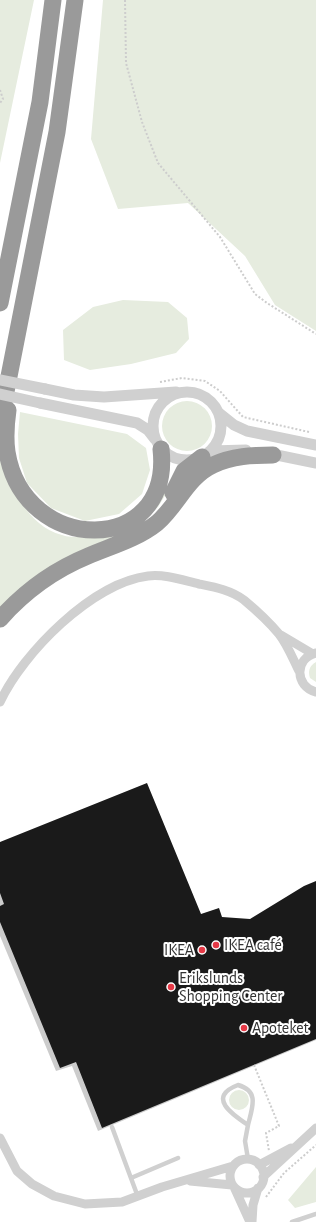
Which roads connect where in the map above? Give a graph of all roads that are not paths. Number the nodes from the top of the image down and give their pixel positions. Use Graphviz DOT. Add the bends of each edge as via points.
graph roads {
  1 [pos="53,0"];
  2 [pos="75,0"];
  3 [pos="0,303"];
  4 [pos="13,360"];
  5 [pos="0,380"];
  6 [pos="180,392"];
  7 [pos="0,394"];
  8 [pos="219,412"];
  9 [pos="0,422"];
  10 [pos="159,445"];
  11 [pos="316,445"];
  12 [pos="206,454"];
  13 [pos="273,455"];
  14 [pos="302,461"];
  15 [pos="316,463"];
  16 [pos="316,470"];
  17 [pos="130,538"];
  18 [pos="0,619"];
  19 [pos="279,634"];
  20 [pos="315,653"];
  21 [pos="299,671"];
  22 [pos="316,692"];
  23 [pos="0,702"];
  24 [pos="248,1125"];
  25 [pos="112,1128"];
  26 [pos="316,1128"];
  27 [pos="0,1138"];
  28 [pos="178,1158"];
  29 [pos="248,1159"];
  30 [pos="276,1161"];
  31 [pos="259,1165"];
  32 [pos="233,1166"];
  33 [pos="263,1177"];
  34 [pos="131,1178"];
  35 [pos="187,1181"];
  36 [pos="233,1186"];
  37 [pos="258,1188"];
  38 [pos="139,1197"];
  39 [pos="316,1214"];
  40 [pos="251,1222"];
  41 [pos="292,1222"];
  1 -- 3 [label="highway" via="40,102"];
  2 -- 4 [label="highway" via="56,132"];
  4 -- 9 [label="highway"];
  4 -- 10 [label="highway" via="17,370 10,395 6,438 11,466 23,492 32,504 54,521 80,530 94,531 108,529 134,518 153,498 159,486 162,472"];
  5 -- 6 [label="street, bridge" via="74,395 104,397"];
  6 -- 8 [label="street" via="201,394"];
  6 -- 10 [label="street" via="164,400 158,409 153,422"];
  7 -- 10 [label="street, bridge" via="137,423 148,430"];
  8 -- 11 [label="street" via="234,425 247,431"];
  8 -- 12 [label="street" via="220,436"];
  10 -- 12 [label="street" via="173,458 182,460 193,460"];
  12 -- 13 [label="street" via="244,450"];
  12 -- 17 [label="highway" via="184,471 172,496 154,520"];
  13 -- 14 [label="street"];
  13 -- 17 [label="highway" via="242,456 213,465 189,484 157,523"];
  14 -- 15 [label="street"];
  14 -- 16 [label="street"];
  17 -- 18 [label="highway" via="50,576 26,593"];
  19 -- 20 [label="street"];
  19 -- 21 [label="street"];
  19 -- 23 [label="street" via="243,599 232,594 168,577 148,576 131,580 68,617 33,651"];
  20 -- 21 [label="street" via="305,659"];
  21 -- 22 [label="street" via="304,685"];
  24 -- 24 [label="lane" via="253,1105 252,1095 246,1088 238,1085 229,1088 223,1102 228,1111"];
  24 -- 29 [label="lane" via="245,1141"];
  25 -- 34 [label="lane"];
  26 -- 30 [label="street"];
  27 -- 38 [label="street" via="17,1171 32,1184 54,1196 74,1203 96,1205"];
  28 -- 34 [label="lane"];
  29 -- 31 [label="street"];
  29 -- 32 [label="street"];
  30 -- 31 [label="street"];
  30 -- 33 [label="street"];
  31 -- 33 [label="street" via="263,1170"];
  32 -- 35 [label="street"];
  32 -- 36 [label="street" via="230,1172"];
  33 -- 37 [label="street"];
  34 -- 38 [label="lane"];
  35 -- 36 [label="street"];
  35 -- 38 [label="street" via="162,1187"];
  36 -- 37 [label="street" via="246,1193"];
  36 -- 40 [label="street"];
  37 -- 40 [label="street"];
  39 -- 41 [label="lane"];
}
